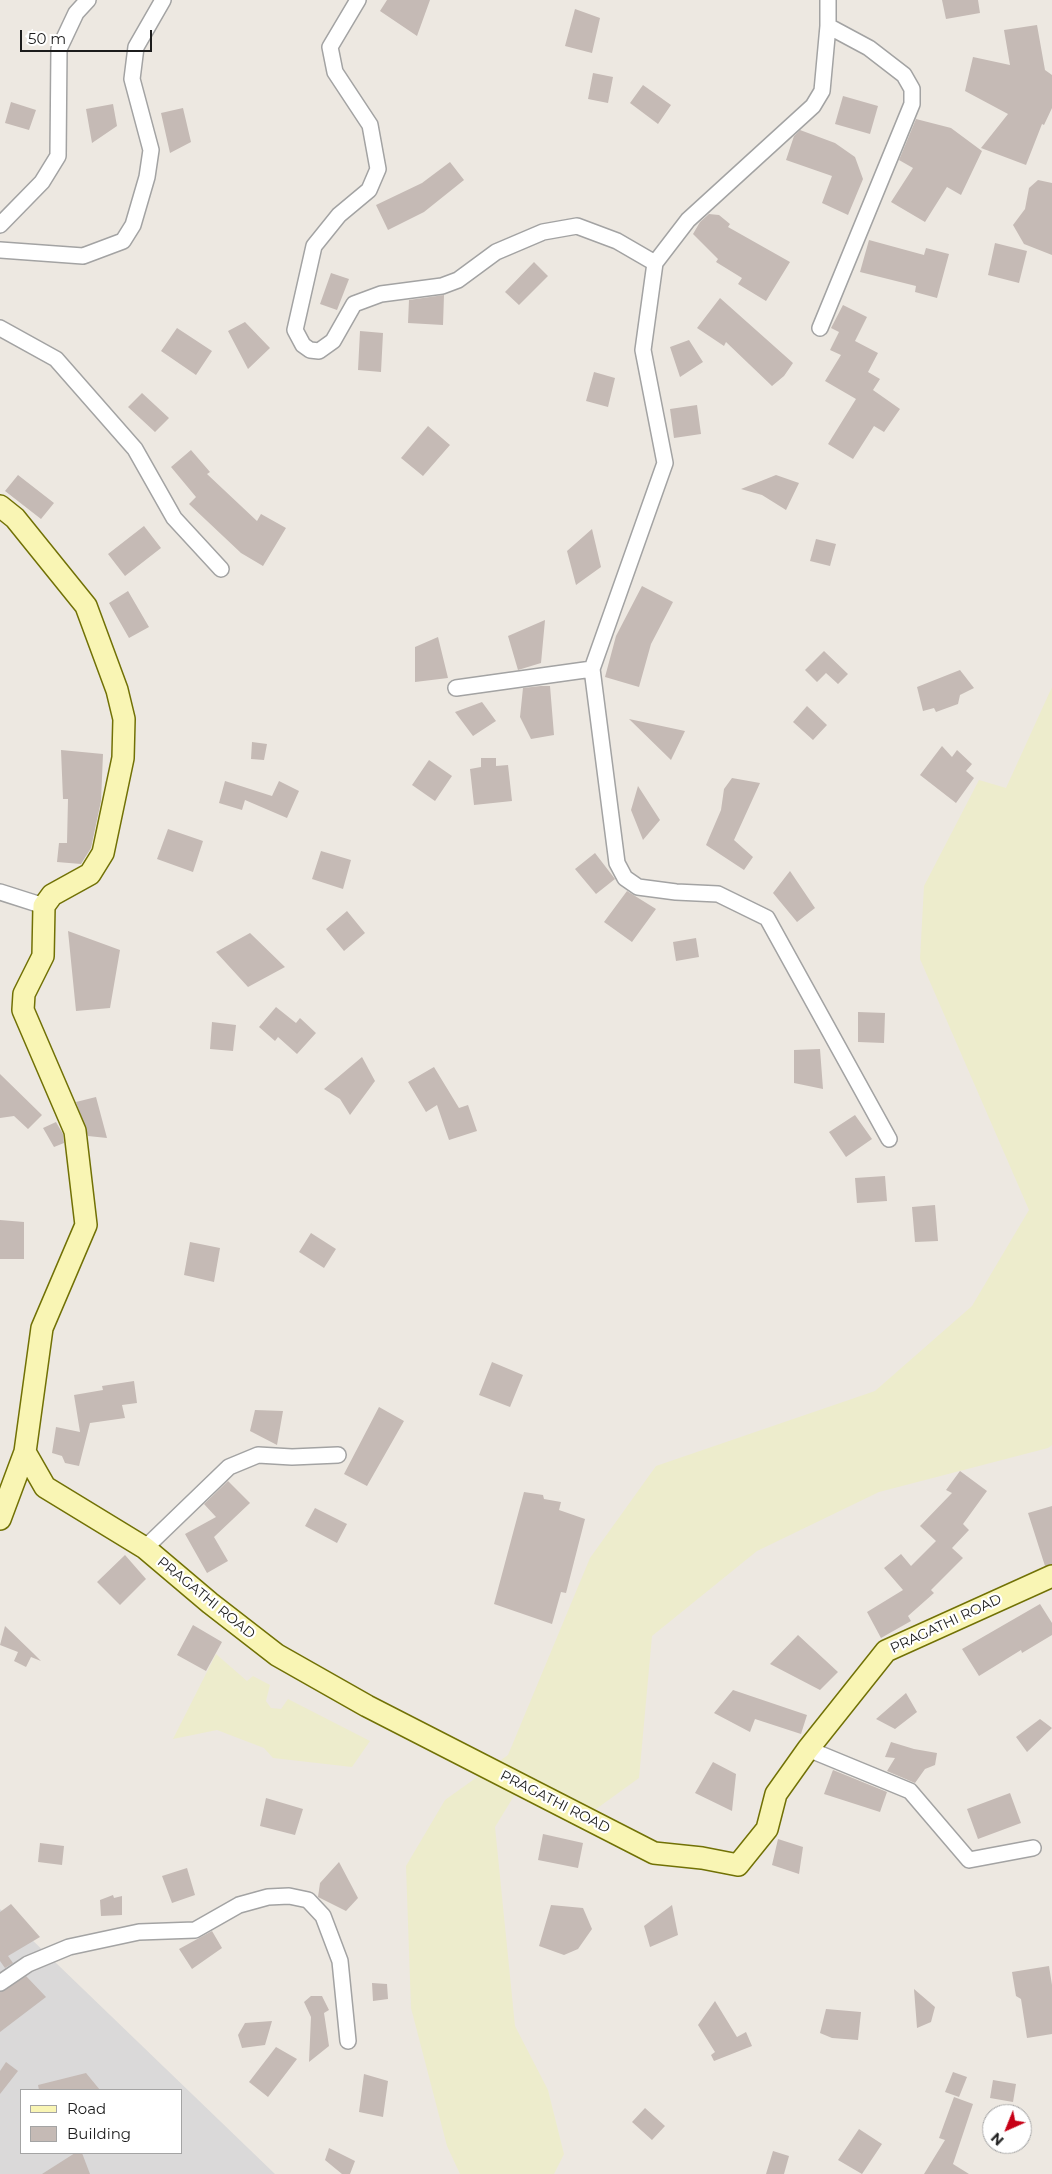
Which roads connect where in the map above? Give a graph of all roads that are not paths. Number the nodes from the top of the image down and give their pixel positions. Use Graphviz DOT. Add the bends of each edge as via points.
graph roads {
  1 [pos="88,0"];
  2 [pos="164,0"];
  3 [pos="358,0"];
  4 [pos="828,0"];
  5 [pos="828,26"];
  6 [pos="0,225"];
  7 [pos="0,250"];
  8 [pos="655,263"];
  9 [pos="0,328"];
  10 [pos="820,328"];
  11 [pos="0,506"];
  12 [pos="221,569"];
  13 [pos="592,669"];
  14 [pos="456,688"];
  15 [pos="0,892"];
  16 [pos="44,906"];
  17 [pos="889,1139"];
  18 [pos="26,1452"];
  19 [pos="338,1455"];
  20 [pos="0,1519"];
  21 [pos="145,1548"];
  22 [pos="1052,1576"];
  23 [pos="808,1749"];
  24 [pos="1033,1848"];
  25 [pos="0,1983"];
  26 [pos="348,2041"];
  1 -- 6 [label="street" via="76,13 59,49 58,156 42,182"];
  2 -- 7 [label="street" via="136,47 132,79 151,150 133,225 124,241 83,256"];
  3 -- 8 [label="street" via="330,47 335,72 370,125 378,169 369,190 339,214 314,246 295,330 303,345 319,351 333,340 354,304 381,294 442,286 458,280 496,252 544,232 577,226 617,241"];
  4 -- 5 [label="street"];
  5 -- 8 [label="street" via="822,91 814,106 688,220"];
  5 -- 10 [label="street" via="869,48 904,75 912,89 912,104"];
  8 -- 13 [label="street" via="643,350 665,463"];
  9 -- 12 [label="street" via="56,360 135,449 174,518"];
  11 -- 16 [label="street" via="15,518 86,606 118,690 124,719 123,758 103,853 90,874 52,895"];
  13 -- 14 [label="street"];
  13 -- 17 [label="street" via="617,863 625,878 638,887 718,894 767,918"];
  15 -- 16 [label="street"];
  16 -- 18 [label="street" via="44,956 24,994 23,1010 75,1131 86,1225 42,1328"];
  18 -- 20 [label="street"];
  18 -- 21 [label="street, PRAGATHI ROAD" via="45,1487"];
  19 -- 21 [label="street" via="292,1458 258,1455 229,1467"];
  21 -- 23 [label="street, PRAGATHI ROAD" via="277,1655 368,1706 654,1854 738,1865 767,1830 776,1794"];
  22 -- 23 [label="street, PRAGATHI ROAD" via="886,1651"];
  23 -- 24 [label="street" via="910,1792 969,1860"];
  25 -- 26 [label="street" via="28,1964 69,1947 139,1932 194,1930 239,1904 290,1896 308,1900 323,1916 340,1962"];
}
